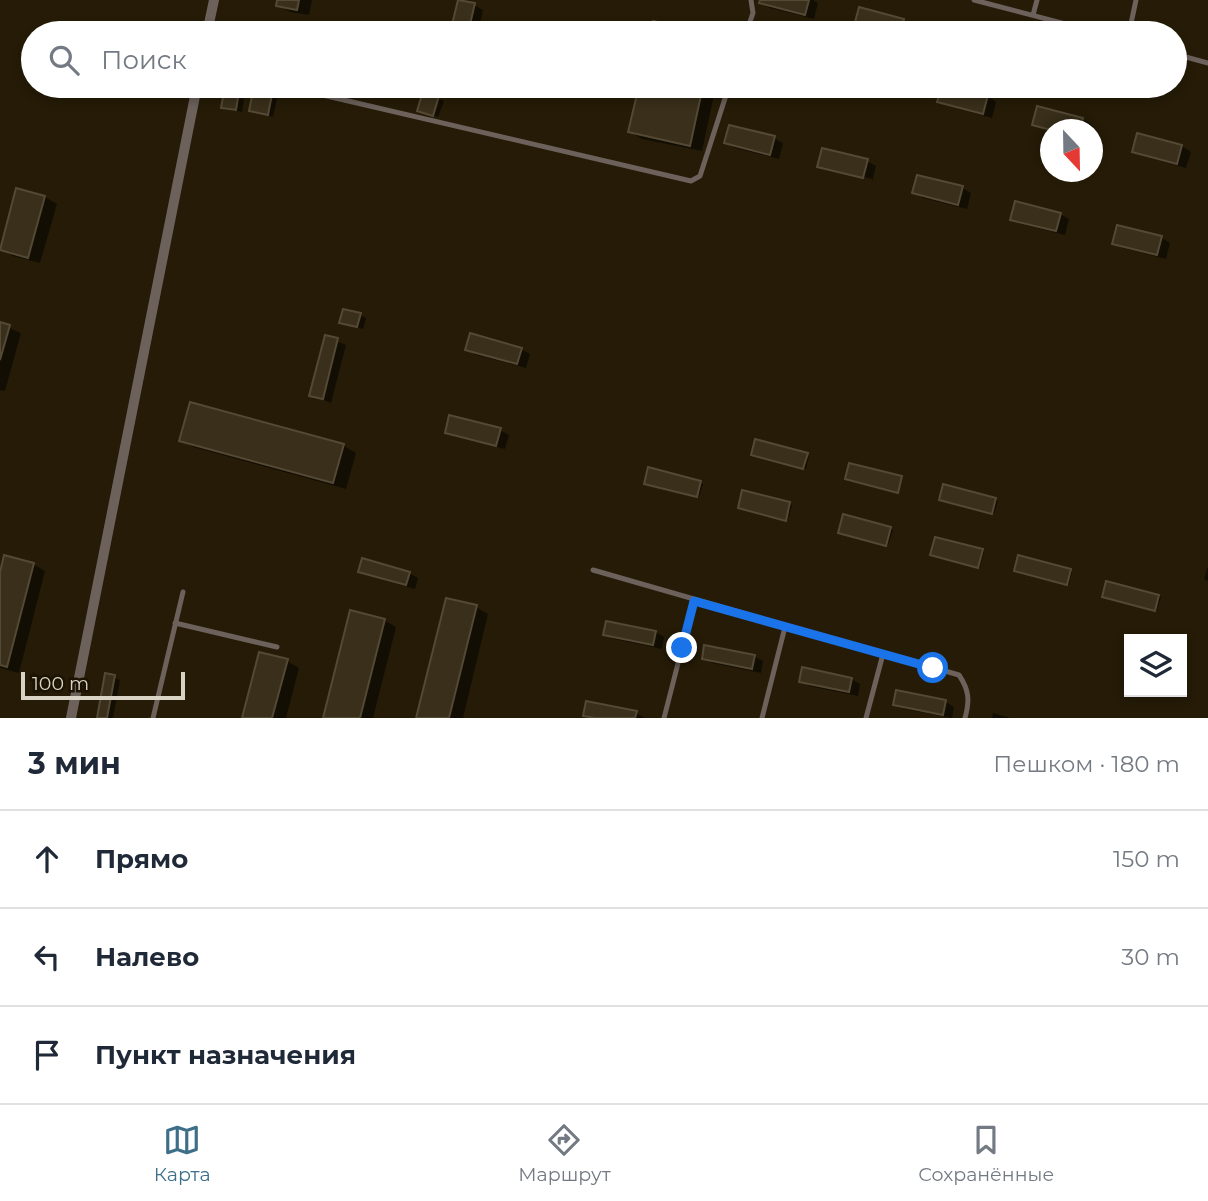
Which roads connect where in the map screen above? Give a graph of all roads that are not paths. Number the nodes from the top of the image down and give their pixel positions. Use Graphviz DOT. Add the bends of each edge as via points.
graph roads {
  1 [pos="214,0"];
  2 [pos="751,0"];
  3 [pos="974,0"];
  4 [pos="1037,0"];
  5 [pos="1136,0"];
  6 [pos="1034,15"];
  7 [pos="210,21"];
  8 [pos="750,21"];
  9 [pos="1056,21"];
  10 [pos="1132,21"];
  11 [pos="1187,57"];
  12 [pos="1208,63"];
  13 [pos="195,98"];
  14 [pos="335,98"];
  15 [pos="725,98"];
  16 [pos="593,570"];
  17 [pos="183,592"];
  18 [pos="694,601"];
  19 [pos="176,623"];
  20 [pos="785,627"];
  21 [pos="277,647"];
  22 [pos="883,654"];
  23 [pos="71,718"];
  24 [pos="153,718"];
  25 [pos="664,718"];
  26 [pos="762,718"];
  27 [pos="866,718"];
  28 [pos="965,718"];
  1 -- 7 [label="street"];
  2 -- 8 [label="lane"];
  3 -- 6 [label="lane"];
  4 -- 6 [label="lane"];
  5 -- 10 [label="lane"];
  6 -- 9 [label="lane"];
  11 -- 12 [label="lane"];
  13 -- 23 [label="street"];
  14 -- 15 [label="lane" via="691,181 700,176"];
  16 -- 18 [label="lane"];
  17 -- 19 [label="lane"];
  18 -- 20 [label="lane"];
  18 -- 25 [label="lane"];
  19 -- 21 [label="lane"];
  19 -- 24 [label="lane"];
  20 -- 22 [label="lane"];
  20 -- 26 [label="lane"];
  22 -- 27 [label="lane"];
  22 -- 28 [label="lane" via="959,675 970,702"];
}
